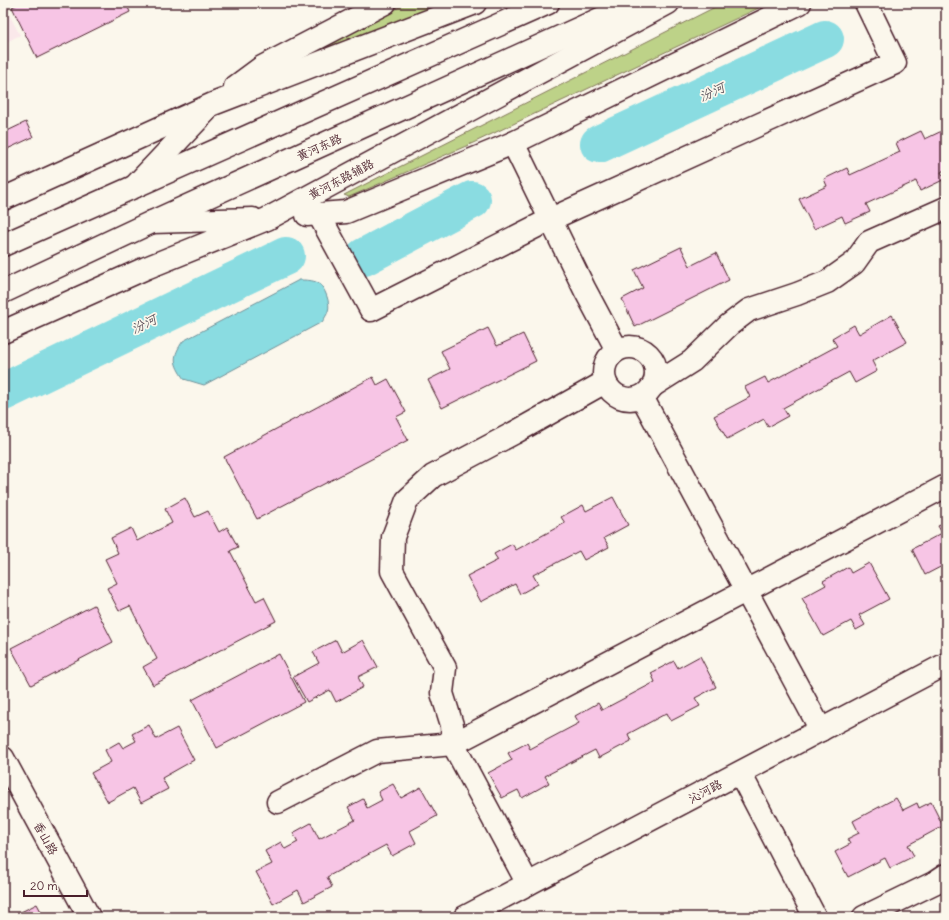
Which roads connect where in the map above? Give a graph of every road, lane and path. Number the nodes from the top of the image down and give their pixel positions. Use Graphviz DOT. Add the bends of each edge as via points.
graph roads {
  1 [pos="385,3"];
  2 [pos="475,3"];
  3 [pos="548,3"];
  4 [pos="635,3"];
  5 [pos="668,3"];
  6 [pos="800,3"];
  7 [pos="866,3"];
  8 [pos="213,104"];
  9 [pos="514,143"];
  10 [pos="134,187"];
  11 [pos="3,199"];
  12 [pos="946,208"];
  13 [pos="320,214"];
  14 [pos="267,219"];
  15 [pos="551,219"];
  16 [pos="152,222"];
  17 [pos="3,246"];
  18 [pos="3,292"];
  19 [pos="3,332"];
  20 [pos="617,350"];
  21 [pos="605,382"];
  22 [pos="648,391"];
  23 [pos="946,486"];
  24 [pos="746,591"];
  25 [pos="946,664"];
  26 [pos="821,730"];
  27 [pos="453,744"];
  28 [pos="3,758"];
  29 [pos="740,773"];
  30 [pos="278,802"];
  31 [pos="946,875"];
  32 [pos="528,884"];
  33 [pos="89,917"];
  34 [pos="465,917"];
  35 [pos="816,917"];
  36 [pos="864,917"];
  1 -- 8 [label="street" via="262,67"];
  2 -- 8 [label="street"];
  3 -- 10 [label="street"];
  4 -- 16 [label="street, 黄河东路"];
  5 -- 14 [label="street, 黄河东路辅路"];
  6 -- 9 [label="street"];
  7 -- 15 [label="street" via="895,63"];
  8 -- 10 [label="street"];
  8 -- 11 [label="street"];
  9 -- 13 [label="street" via="346,212"];
  9 -- 15 [label="street"];
  10 -- 17 [label="street"];
  12 -- 22 [label="street" via="870,242 854,263 827,282 749,310 729,325 692,361"];
  13 -- 14 [label="street"];
  13 -- 15 [label="street" via="371,310"];
  14 -- 16 [label="street"];
  14 -- 19 [label="street, 黄河东路辅路" via="146,268"];
  15 -- 20 [label="street"];
  16 -- 18 [label="street, 黄河东路"];
  20 -- 21 [label="street" via="605,364"];
  20 -- 22 [label="street" via="625,347 642,349 654,361 656,377"];
  21 -- 22 [label="street" via="609,390 624,399 633,400"];
  21 -- 27 [label="street" via="433,476 407,500 393,537 392,571 445,668 442,693 452,725"];
  22 -- 24 [label="street"];
  23 -- 24 [label="street"];
  24 -- 26 [label="street"];
  24 -- 27 [label="street"];
  25 -- 26 [label="street, 沁河路"];
  26 -- 29 [label="street, 沁河路"];
  27 -- 30 [label="street" via="377,751"];
  27 -- 32 [label="street"];
  28 -- 33 [label="street, 香山路"];
  29 -- 32 [label="street, 沁河路"];
  29 -- 35 [label="street"];
  31 -- 36 [label="street"];
  32 -- 34 [label="street, 沁河路"];
}
